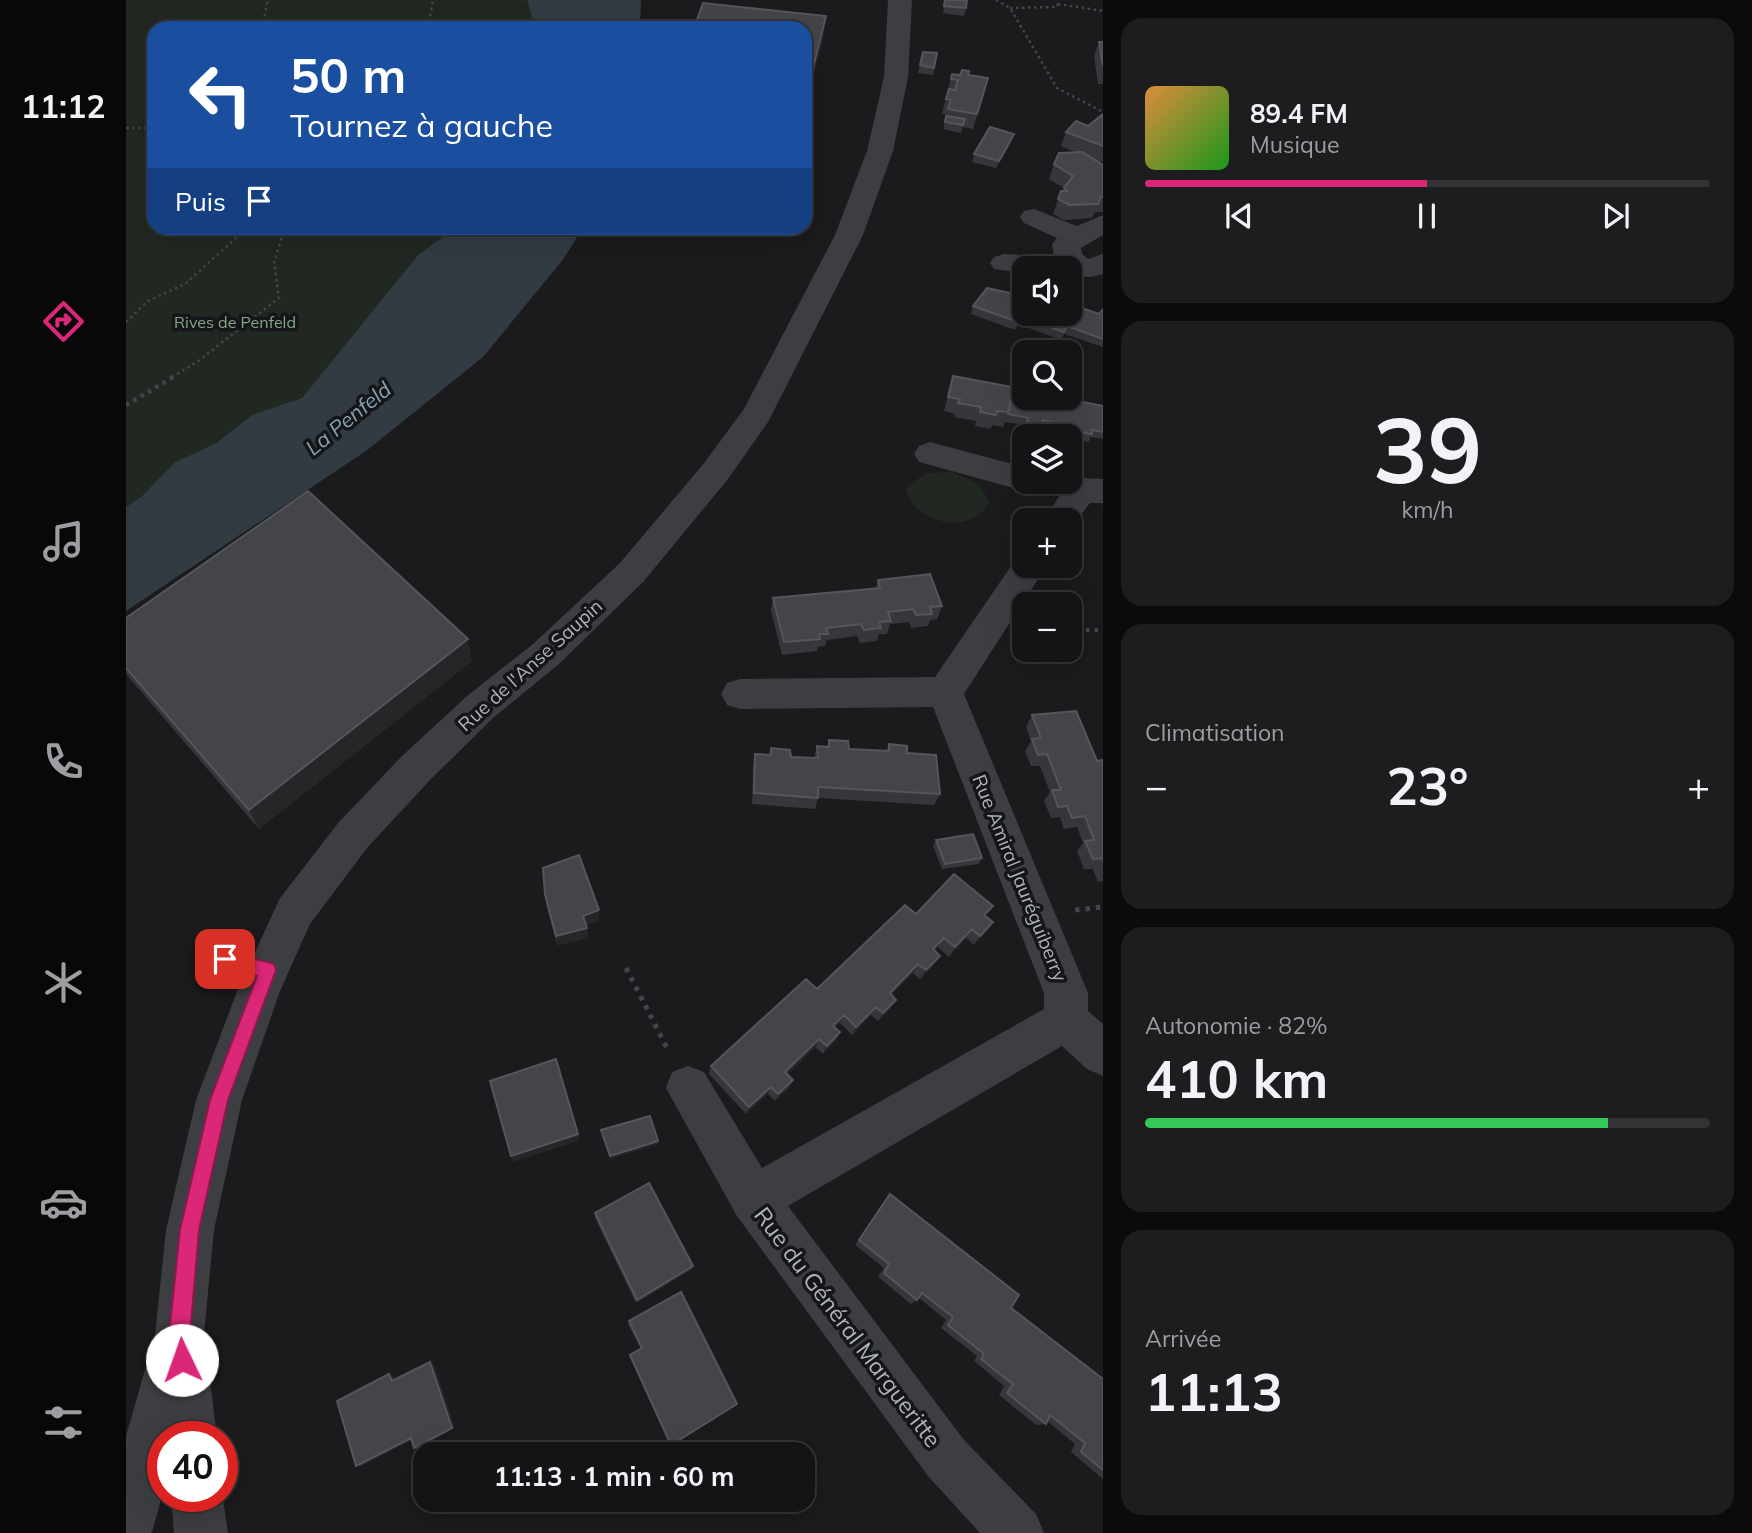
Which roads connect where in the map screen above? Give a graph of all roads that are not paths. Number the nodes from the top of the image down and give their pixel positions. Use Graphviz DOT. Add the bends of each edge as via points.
graph roads {
  1 [pos="900,0"];
  2 [pos="1034,217"];
  3 [pos="1091,230"];
  4 [pos="1004,263"];
  5 [pos="1092,265"];
  6 [pos="930,454"];
  7 [pos="1012,476"];
  8 [pos="1092,490"];
  9 [pos="1073,508"];
  10 [pos="1021,578"];
  11 [pos="946,692"];
  12 [pos="740,694"];
  13 [pos="225,959"];
  14 [pos="267,970"];
  15 [pos="1066,1020"];
  16 [pos="1103,1054"];
  17 [pos="688,1088"];
  18 [pos="754,1199"];
  19 [pos="180,1335"];
  20 [pos="189,1421"];
  21 [pos="199,1512"];
  22 [pos="126,1529"];
  23 [pos="201,1533"];
  24 [pos="1017,1533"];
  1 -- 14 [label="street, Rue de l'Anse Saupin" via="896,77 880,151 849,235 757,414 632,572 546,654 480,707 354,835 295,911"];
  2 -- 3 [label="street"];
  3 -- 5 [label="street" via="1066,244 1068,258"];
  4 -- 5 [label="street"];
  6 -- 7 [label="street"];
  8 -- 9 [label="street"];
  10 -- 11 [label="street"];
  11 -- 12 [label="street"];
  11 -- 15 [label="street, Rue Amiral Jauréguiberry" via="1066,993"];
  13 -- 14 [label="lane"];
  14 -- 19 [label="street, Rue de l'Anse Saupin" via="219,1100 190,1230"];
  15 -- 16 [label="street"];
  15 -- 18 [label="street, Rue du Général Margueritte"];
  17 -- 18 [label="street"];
  18 -- 24 [label="street, Rue du Général Margueritte" via="946,1458"];
  19 -- 20 [label="street, Rue de l'Anse Saupin"];
  19 -- 22 [label="street, Rue de l'Anse Saupin"];
  21 -- 23 [label="street"];
}
